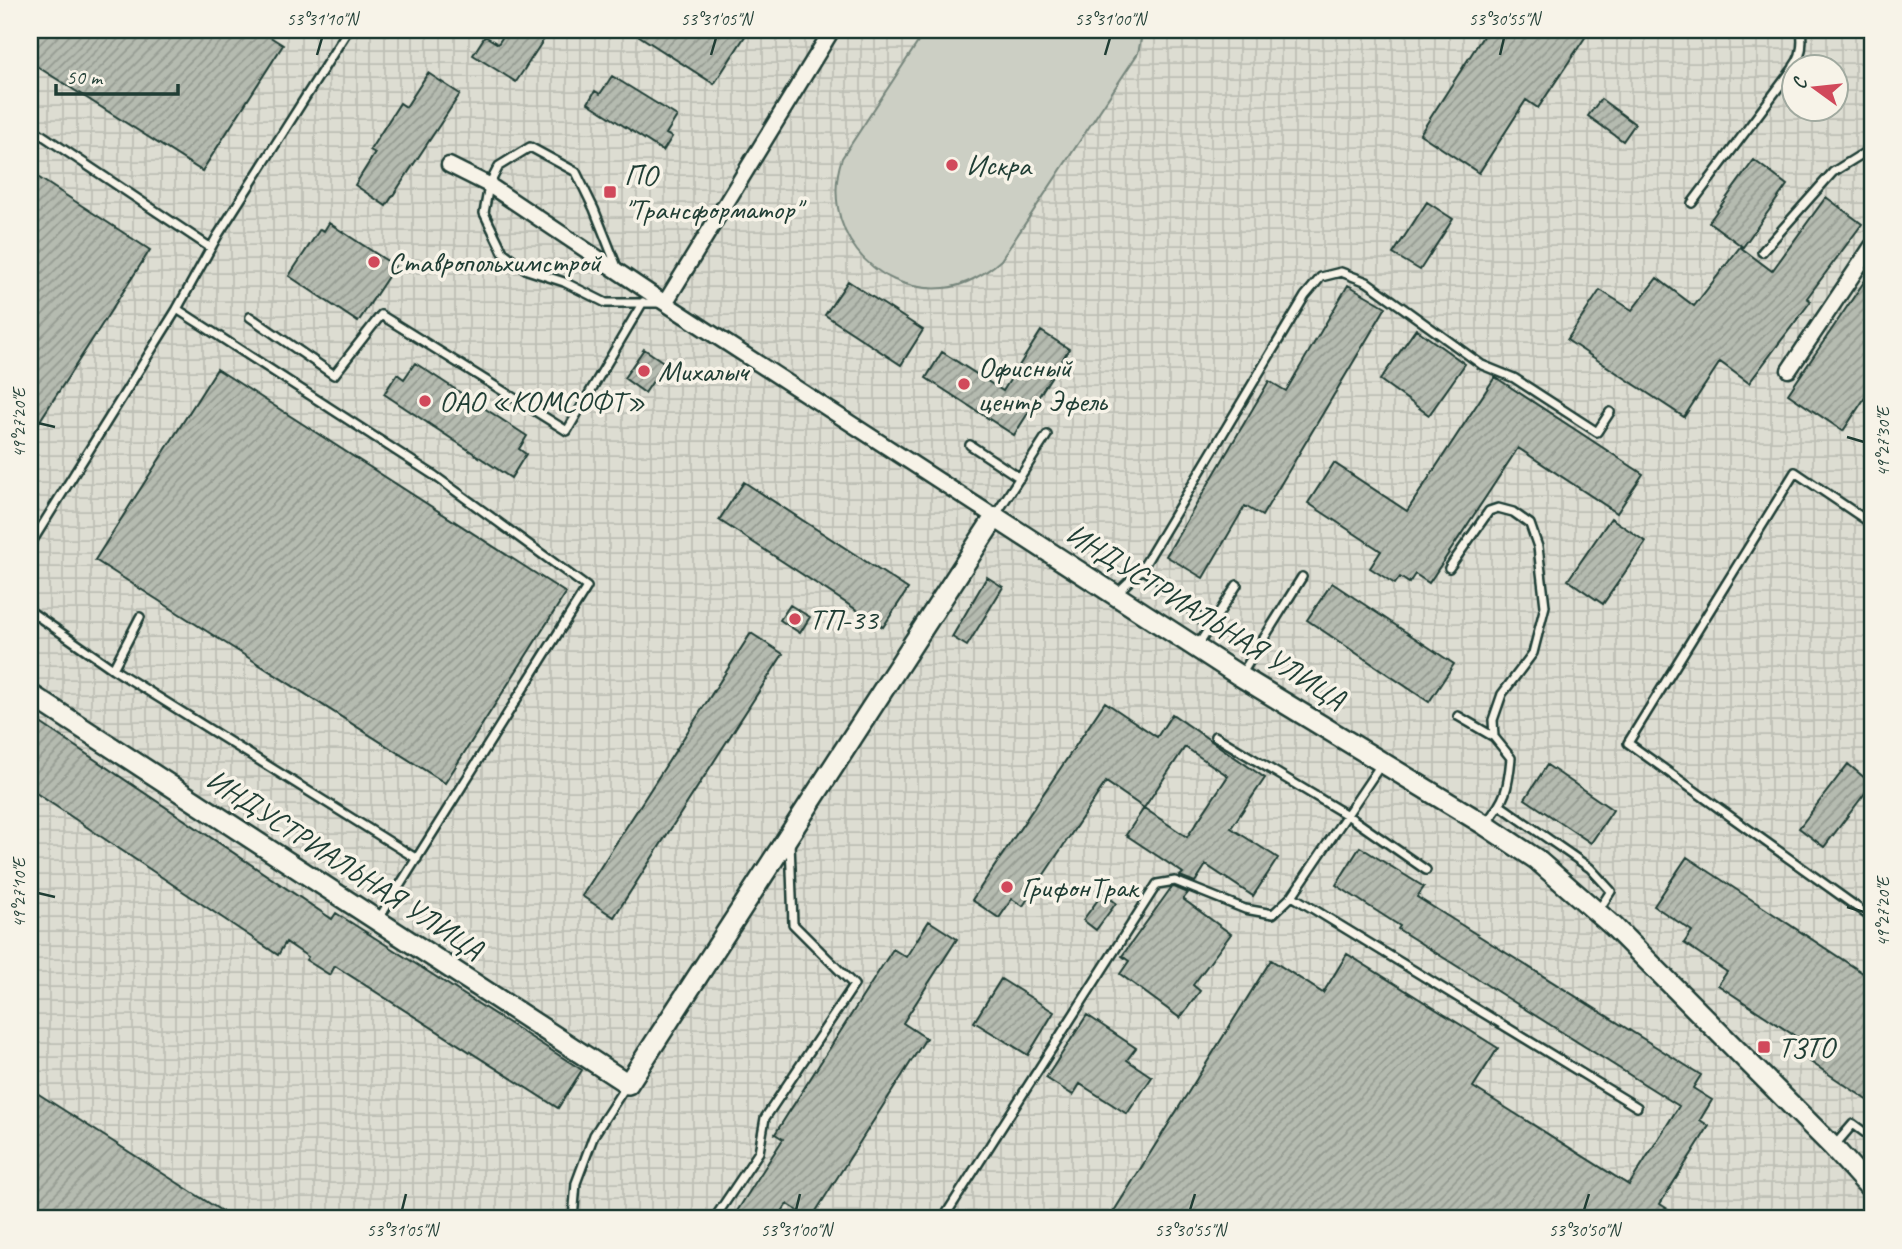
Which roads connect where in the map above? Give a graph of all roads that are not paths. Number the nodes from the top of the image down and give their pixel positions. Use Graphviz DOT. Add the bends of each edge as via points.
graph roads {
  1 [pos="348,30"];
  2 [pos="832,30"];
  3 [pos="1801,30"];
  4 [pos="1800,52"];
  5 [pos="1780,86"];
  6 [pos="30,127"];
  7 [pos="1872,148"];
  8 [pos="449,165"];
  9 [pos="489,185"];
  10 [pos="1692,203"];
  11 [pos="1872,246"];
  12 [pos="211,248"];
  13 [pos="1762,253"];
  14 [pos="619,271"];
  15 [pos="643,302"];
  16 [pos="665,303"];
  17 [pos="177,309"];
  18 [pos="250,317"];
  19 [pos="1789,370"];
  20 [pos="1610,412"];
  21 [pos="1047,435"];
  22 [pos="970,445"];
  23 [pos="1020,478"];
  24 [pos="995,517"];
  25 [pos="1872,524"];
  26 [pos="30,545"];
  27 [pos="1449,568"];
  28 [pos="1142,569"];
  29 [pos="1301,577"];
  30 [pos="1237,585"];
  31 [pos="1115,594"];
  32 [pos="30,611"];
  33 [pos="140,617"];
  34 [pos="1209,628"];
  35 [pos="1197,647"];
  36 [pos="113,669"];
  37 [pos="1240,676"];
  38 [pos="30,694"];
  39 [pos="1458,716"];
  40 [pos="1216,736"];
  41 [pos="1494,737"];
  42 [pos="1382,762"];
  43 [pos="1501,806"];
  44 [pos="1347,815"];
  45 [pos="1485,825"];
  46 [pos="790,833"];
  47 [pos="416,859"];
  48 [pos="1426,870"];
  49 [pos="1292,896"];
  50 [pos="1597,911"];
  51 [pos="1872,918"];
  52 [pos="377,921"];
  53 [pos="628,1084"];
  54 [pos="1637,1107"];
  55 [pos="1872,1138"];
  56 [pos="1833,1147"];
  57 [pos="1872,1189"];
  58 [pos="573,1219"];
  59 [pos="714,1219"];
  60 [pos="943,1219"];
  1 -- 12 [label="lane"];
  2 -- 16 [label="street"];
  3 -- 4 [label="lane"];
  5 -- 10 [label="lane"];
  6 -- 12 [label="lane"];
  7 -- 13 [label="lane" via="1833,173"];
  8 -- 9 [label="street, ИНДУСТРИАЛЬНАЯ УЛИЦА"];
  9 -- 14 [label="street, ИНДУСТРИАЛЬНАЯ УЛИЦА"];
  9 -- 14 [label="lane" via="499,166 530,147 576,172"];
  9 -- 15 [label="lane" via="484,213 503,252 527,270 606,303"];
  11 -- 19 [label="street"];
  12 -- 17 [label="lane"];
  14 -- 16 [label="street, ИНДУСТРИАЛЬНАЯ УЛИЦА"];
  15 -- 16 [label="lane"];
  15 -- 18 [label="lane" via="568,431 381,315 334,375"];
  16 -- 24 [label="street, ИНДУСТРИАЛЬНАЯ УЛИЦА"];
  17 -- 26 [label="lane"];
  17 -- 47 [label="lane" via="435,476 587,587"];
  20 -- 28 [label="lane" via="1597,432 1514,377 1482,365 1367,282 1341,272 1321,277 1305,296"];
  21 -- 23 [label="lane"];
  22 -- 23 [label="lane"];
  23 -- 24 [label="lane"];
  24 -- 31 [label="street, ИНДУСТРИАЛЬНАЯ УЛИЦА"];
  24 -- 46 [label="street"];
  25 -- 51 [label="lane" via="1796,472 1628,743"];
  27 -- 41 [label="lane" via="1489,510 1513,512 1530,524 1538,547 1545,606 1533,653 1502,694 1493,720"];
  28 -- 31 [label="lane"];
  28 -- 34 [label="lane" via="1163,581"];
  29 -- 37 [label="lane"];
  30 -- 34 [label="lane"];
  31 -- 35 [label="street, ИНДУСТРИАЛЬНАЯ УЛИЦА"];
  32 -- 36 [label="lane"];
  33 -- 36 [label="lane"];
  34 -- 35 [label="lane"];
  35 -- 37 [label="street, ИНДУСТРИАЛЬНАЯ УЛИЦА"];
  36 -- 47 [label="lane"];
  37 -- 42 [label="street, ИНДУСТРИАЛЬНАЯ УЛИЦА"];
  38 -- 52 [label="street, ИНДУСТРИАЛЬНАЯ УЛИЦА"];
  39 -- 41 [label="lane"];
  40 -- 44 [label="lane"];
  41 -- 43 [label="lane" via="1511,758"];
  42 -- 44 [label="lane"];
  42 -- 45 [label="street, ИНДУСТРИАЛЬНАЯ УЛИЦА"];
  43 -- 45 [label="lane"];
  43 -- 50 [label="lane" via="1590,868 1611,891"];
  44 -- 48 [label="lane"];
  44 -- 49 [label="lane"];
  45 -- 50 [label="street, ИНДУСТРИАЛЬНАЯ УЛИЦА" via="1536,859"];
  46 -- 53 [label="street"];
  46 -- 59 [label="lane" via="793,924 854,985 765,1118 759,1152"];
  47 -- 52 [label="lane"];
  49 -- 54 [label="lane"];
  49 -- 60 [label="lane" via="1273,914 1245,909 1175,881 1157,884"];
  50 -- 56 [label="street, ИНДУСТРИАЛЬНАЯ УЛИЦА"];
  52 -- 53 [label="street, ИНДУСТРИАЛЬНАЯ УЛИЦА"];
  53 -- 58 [label="lane" via="593,1135 576,1183"];
  55 -- 56 [label="lane" via="1853,1124"];
  56 -- 57 [label="street, ИНДУСТРИАЛЬНАЯ УЛИЦА"];
}
